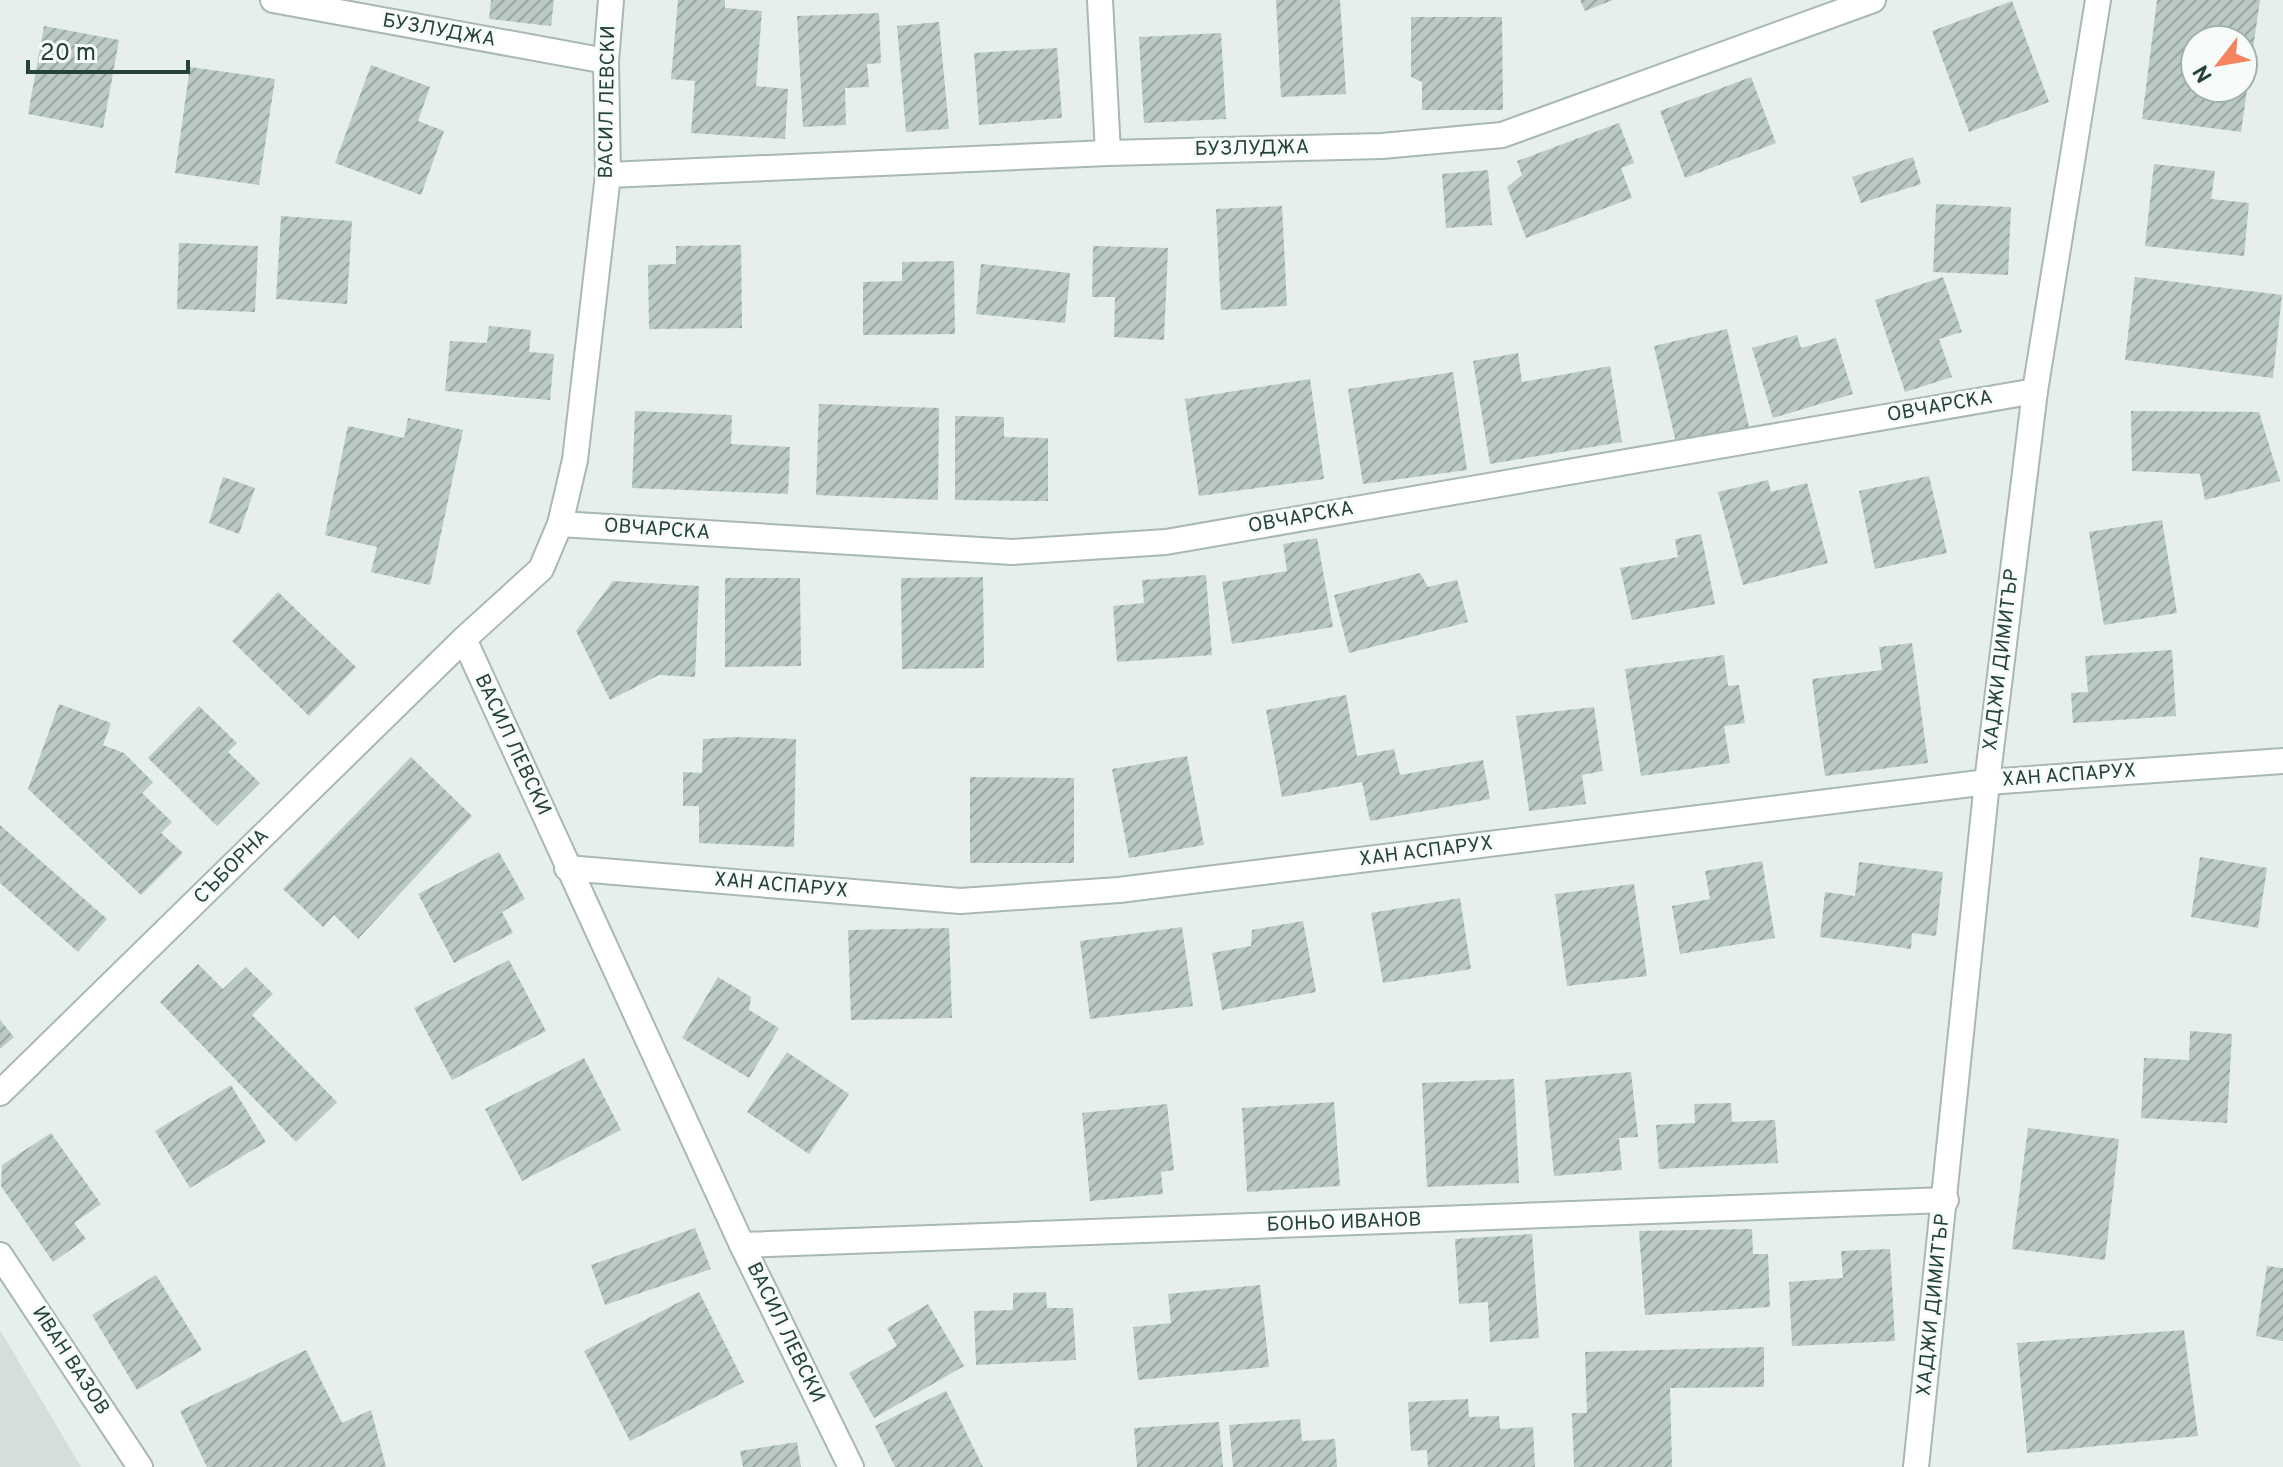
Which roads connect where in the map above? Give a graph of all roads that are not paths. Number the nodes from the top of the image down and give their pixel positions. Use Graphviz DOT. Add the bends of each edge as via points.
graph roads {
  1 [pos="273,0"];
  2 [pos="611,0"];
  3 [pos="1100,0"];
  4 [pos="1873,0"];
  5 [pos="2098,0"];
  6 [pos="606,61"];
  7 [pos="1108,153"];
  8 [pos="608,175"];
  9 [pos="2035,391"];
  10 [pos="560,524"];
  11 [pos="464,639"];
  12 [pos="2283,761"];
  13 [pos="1987,782"];
  14 [pos="567,868"];
  15 [pos="0,1093"];
  16 [pos="1946,1200"];
  17 [pos="742,1245"];
  18 [pos="0,1255"];
  19 [pos="140,1467"];
  20 [pos="851,1467"];
  21 [pos="1916,1467"];
  1 -- 6 [label="street, БУЗЛУДЖА"];
  2 -- 6 [label="street, ВАСИЛ ЛЕВСКИ"];
  3 -- 7 [label="street"];
  4 -- 7 [label="street, БУЗЛУДЖА" via="1502,135 1382,146"];
  5 -- 9 [label="street, ХАДЖИ ДИМИТЪР"];
  6 -- 8 [label="street, ВАСИЛ ЛЕВСКИ"];
  7 -- 8 [label="street, БУЗЛУДЖА"];
  8 -- 10 [label="street, ВАСИЛ ЛЕВСКИ" via="575,460"];
  9 -- 10 [label="street, ОВЧАРСКА" via="1166,542 1012,552"];
  9 -- 13 [label="street, ХАДЖИ ДИМИТЪР"];
  10 -- 11 [label="street, ВАСИЛ ЛЕВСКИ" via="541,569"];
  11 -- 14 [label="street, ВАСИЛ ЛЕВСКИ"];
  11 -- 15 [label="street, СЪБОРНА"];
  12 -- 13 [label="street, ХАН АСПАРУХ"];
  13 -- 14 [label="street, ХАН АСПАРУХ" via="1135,888 960,901"];
  13 -- 16 [label="street, ХАДЖИ ДИМИТЪР"];
  14 -- 17 [label="street, ВАСИЛ ЛЕВСКИ"];
  16 -- 17 [label="street, БОНЬО ИВАНОВ"];
  16 -- 21 [label="street, ХАДЖИ ДИМИТЪР"];
  17 -- 20 [label="street, ВАСИЛ ЛЕВСКИ"];
  18 -- 19 [label="street, ИВАН ВАЗОВ"];
}
